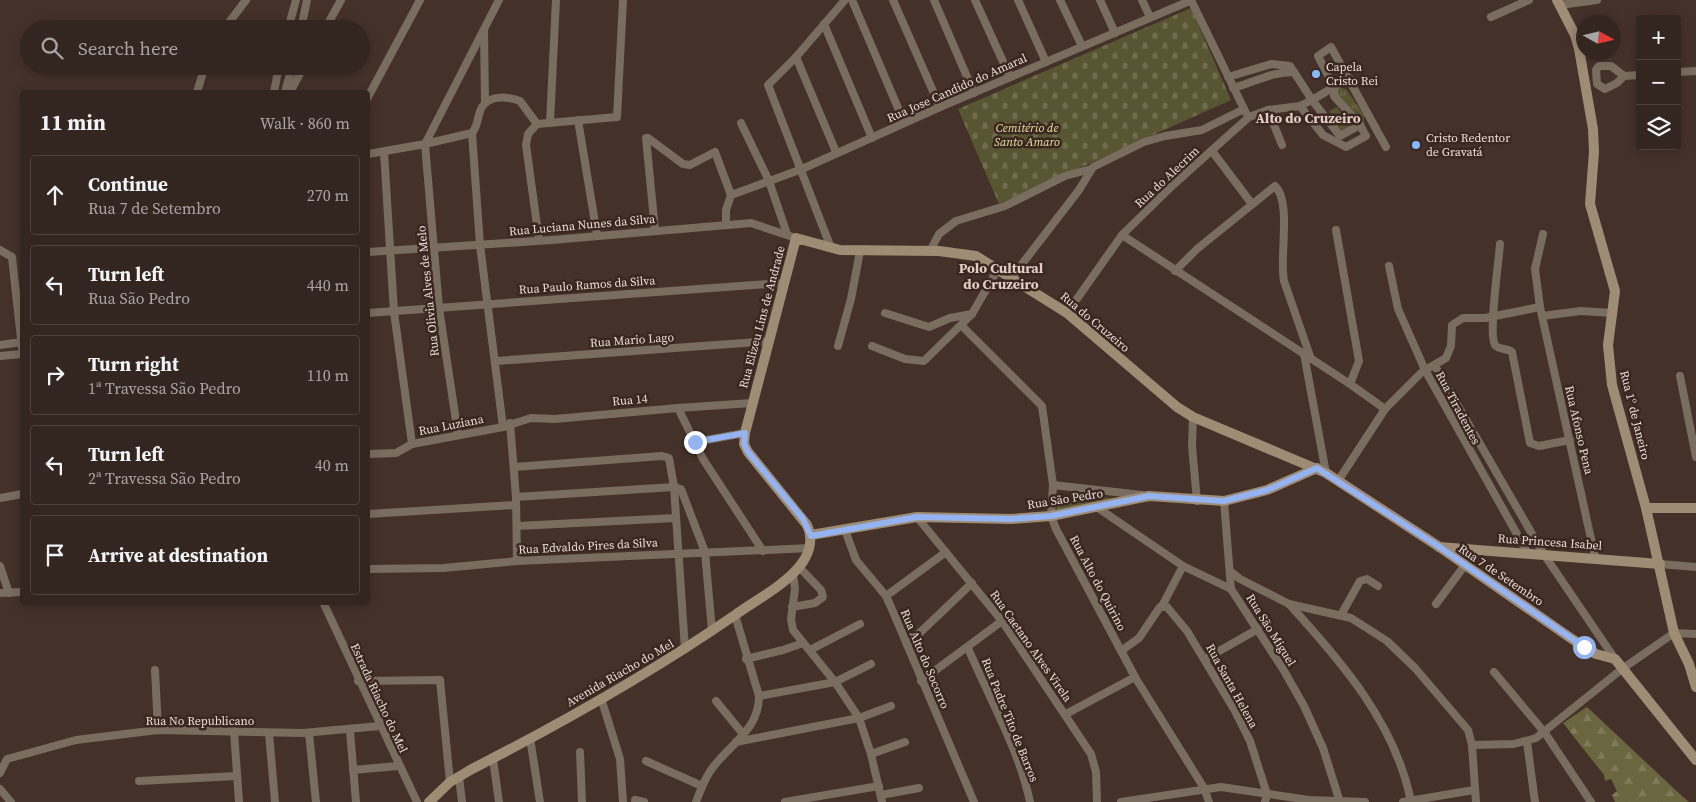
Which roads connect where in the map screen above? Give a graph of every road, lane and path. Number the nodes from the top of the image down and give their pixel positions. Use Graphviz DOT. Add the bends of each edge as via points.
graph roads {
  1 [pos="246,0"];
  2 [pos="296,0"];
  3 [pos="308,0"];
  4 [pos="341,0"];
  5 [pos="420,0"];
  6 [pos="499,0"];
  7 [pos="556,0"];
  8 [pos="623,0"];
  9 [pos="845,0"];
  10 [pos="852,0"];
  11 [pos="893,0"];
  12 [pos="934,0"];
  13 [pos="975,0"];
  14 [pos="1018,0"];
  15 [pos="1060,0"];
  16 [pos="1100,0"];
  17 [pos="1142,0"];
  18 [pos="1191,0"];
  19 [pos="1529,0"];
  20 [pos="1597,0"];
  21 [pos="1559,3"];
  22 [pos="1150,17"];
  23 [pos="1491,17"];
  24 [pos="231,20"];
  25 [pos="290,20"];
  26 [pos="303,20"];
  27 [pos="330,20"];
  28 [pos="824,24"];
  29 [pos="484,30"];
  30 [pos="1115,33"];
  31 [pos="1082,46"];
  32 [pos="796,57"];
  33 [pos="1046,62"];
  34 [pos="1696,71"];
  35 [pos="1294,72"];
  36 [pos="1681,72"];
  37 [pos="202,75"];
  38 [pos="277,75"];
  39 [pos="290,75"];
  40 [pos="299,75"];
  41 [pos="1636,75"];
  42 [pos="1624,76"];
  43 [pos="1010,77"];
  44 [pos="1228,77"];
  45 [pos="1349,78"];
  46 [pos="1334,87"];
  47 [pos="1233,88"];
  48 [pos="198,90"];
  49 [pos="274,90"];
  50 [pos="286,90"];
  51 [pos="291,90"];
  52 [pos="370,93"];
  53 [pos="974,93"];
  54 [pos="1312,100"];
  55 [pos="485,103"];
  56 [pos="1300,106"];
  57 [pos="940,107"];
  58 [pos="1244,109"];
  59 [pos="1268,110"];
  60 [pos="1249,117"];
  61 [pos="578,120"];
  62 [pos="904,122"];
  63 [pos="550,123"];
  64 [pos="741,123"];
  65 [pos="537,124"];
  66 [pos="1360,125"];
  67 [pos="472,133"];
  68 [pos="872,138"];
  69 [pos="425,144"];
  70 [pos="1282,145"];
  71 [pos="1386,147"];
  72 [pos="1212,150"];
  73 [pos="384,152"];
  74 [pos="836,152"];
  75 [pos="370,154"];
  76 [pos="802,169"];
  77 [pos="1091,169"];
  78 [pos="769,181"];
  79 [pos="731,195"];
  80 [pos="1252,204"];
  81 [pos="726,224"];
  82 [pos="655,230"];
  83 [pos="1336,230"];
  84 [pos="1543,234"];
  85 [pos="597,235"];
  86 [pos="792,236"];
  87 [pos="1122,236"];
  88 [pos="539,240"];
  89 [pos="480,244"];
  90 [pos="1500,244"];
  91 [pos="433,248"];
  92 [pos="831,248"];
  93 [pos="0,250"];
  94 [pos="389,251"];
  95 [pos="860,251"];
  96 [pos="930,251"];
  97 [pos="370,252"];
  98 [pos="1389,266"];
  99 [pos="998,269"];
  100 [pos="1175,271"];
  101 [pos="1012,277"];
  102 [pos="782,283"];
  103 [pos="486,304"];
  104 [pos="1540,307"];
  105 [pos="439,308"];
  106 [pos="394,312"];
  107 [pos="370,313"];
  108 [pos="885,313"];
  109 [pos="1067,313"];
  110 [pos="1613,313"];
  111 [pos="972,314"];
  112 [pos="1493,315"];
  113 [pos="1542,316"];
  114 [pos="962,326"];
  115 [pos="20,327"];
  116 [pos="770,341"];
  117 [pos="20,344"];
  118 [pos="0,345"];
  119 [pos="838,346"];
  120 [pos="872,346"];
  121 [pos="20,354"];
  122 [pos="0,356"];
  123 [pos="1308,357"];
  124 [pos="496,361"];
  125 [pos="1435,366"];
  126 [pos="1425,370"];
  127 [pos="1680,376"];
  128 [pos="1350,384"];
  129 [pos="1454,399"];
  130 [pos="752,403"];
  131 [pos="1443,405"];
  132 [pos="678,408"];
  133 [pos="1385,409"];
  134 [pos="1193,417"];
  135 [pos="507,425"];
  136 [pos="1470,428"];
  137 [pos="745,433"];
  138 [pos="458,434"];
  139 [pos="1459,434"];
  140 [pos="1570,440"];
  141 [pos="695,442"];
  142 [pos="412,444"];
  143 [pos="370,454"];
  144 [pos="1486,455"];
  145 [pos="1696,457"];
  146 [pos="1475,462"];
  147 [pos="514,466"];
  148 [pos="1322,470"];
  149 [pos="1338,481"];
  150 [pos="1503,484"];
  151 [pos="1053,485"];
  152 [pos="674,486"];
  153 [pos="1492,493"];
  154 [pos="20,494"];
  155 [pos="1149,496"];
  156 [pos="0,498"];
  157 [pos="516,501"];
  158 [pos="1197,501"];
  159 [pos="1224,501"];
  160 [pos="1098,508"];
  161 [pos="1646,508"];
  162 [pos="1696,508"];
  163 [pos="370,514"];
  164 [pos="1521,515"];
  165 [pos="1051,516"];
  166 [pos="917,517"];
  167 [pos="676,518"];
  168 [pos="1510,523"];
  169 [pos="517,526"];
  170 [pos="845,530"];
  171 [pos="811,536"];
  172 [pos="1438,546"];
  173 [pos="810,548"];
  174 [pos="763,550"];
  175 [pos="679,552"];
  176 [pos="706,552"];
  177 [pos="946,552"];
  178 [pos="1527,552"];
  179 [pos="1543,553"];
  180 [pos="1596,557"];
  181 [pos="517,560"];
  182 [pos="1660,564"];
  183 [pos="1465,565"];
  184 [pos="0,566"];
  185 [pos="1183,566"];
  186 [pos="1696,566"];
  187 [pos="370,569"];
  188 [pos="796,570"];
  189 [pos="1232,572"];
  190 [pos="972,583"];
  191 [pos="1378,586"];
  192 [pos="1231,589"];
  193 [pos="20,592"];
  194 [pos="0,593"];
  195 [pos="9,593"];
  196 [pos="886,596"];
  197 [pos="1289,604"];
  198 [pos="1436,604"];
  199 [pos="324,605"];
  200 [pos="1162,606"];
  201 [pos="792,607"];
  202 [pos="1341,614"];
  203 [pos="735,615"];
  204 [pos="1002,621"];
  205 [pos="860,624"];
  206 [pos="1258,629"];
  207 [pos="712,632"];
  208 [pos="1674,633"];
  209 [pos="1696,634"];
  210 [pos="803,642"];
  211 [pos="907,645"];
  212 [pos="968,648"];
  213 [pos="685,650"];
  214 [pos="810,650"];
  215 [pos="1121,651"];
  216 [pos="746,659"];
  217 [pos="1205,659"];
  218 [pos="1615,659"];
  219 [pos="871,664"];
  220 [pos="1622,669"];
  221 [pos="155,670"];
  222 [pos="1494,672"];
  223 [pos="1136,677"];
  224 [pos="358,681"];
  225 [pos="921,681"];
  226 [pos="834,682"];
  227 [pos="1696,688"];
  228 [pos="759,696"];
  229 [pos="602,698"];
  230 [pos="716,701"];
  231 [pos="890,706"];
  232 [pos="1066,714"];
  233 [pos="859,718"];
  234 [pos="380,726"];
  235 [pos="158,730"];
  236 [pos="350,730"];
  237 [pos="234,731"];
  238 [pos="269,733"];
  239 [pos="309,733"];
  240 [pos="1545,733"];
  241 [pos="743,734"];
  242 [pos="530,738"];
  243 [pos="736,742"];
  244 [pos="905,742"];
  245 [pos="1527,742"];
  246 [pos="1472,745"];
  247 [pos="580,752"];
  248 [pos="871,754"];
  249 [pos="1696,758"];
  250 [pos="493,759"];
  251 [pos="646,761"];
  252 [pos="398,766"];
  253 [pos="353,770"];
  254 [pos="0,772"];
  255 [pos="237,776"];
  256 [pos="455,780"];
  257 [pos="139,781"];
  258 [pos="702,786"];
  259 [pos="879,786"];
  260 [pos="919,788"];
  261 [pos="1204,788"];
  262 [pos="0,789"];
  263 [pos="1474,790"];
  264 [pos="1266,798"];
  265 [pos="881,799"];
  266 [pos="635,800"];
  267 [pos="1342,800"];
  268 [pos="1408,801"];
  269 [pos="11,802"];
  270 [pos="239,802"];
  271 [pos="275,802"];
  272 [pos="316,802"];
  273 [pos="356,802"];
  274 [pos="417,802"];
  275 [pos="429,802"];
  276 [pos="462,802"];
  277 [pos="499,802"];
  278 [pos="540,802"];
  279 [pos="582,802"];
  280 [pos="623,802"];
  281 [pos="644,802"];
  282 [pos="696,802"];
  283 [pos="785,802"];
  284 [pos="974,802"];
  285 [pos="1030,802"];
  286 [pos="1097,802"];
  287 [pos="1121,802"];
  288 [pos="1209,802"];
  289 [pos="1366,802"];
  290 [pos="1476,802"];
  291 [pos="1534,802"];
  292 [pos="1591,802"];
  1 -- 24 [label="street"];
  2 -- 25 [label="street"];
  3 -- 26 [label="street"];
  4 -- 27 [label="street"];
  5 -- 52 [label="street"];
  6 -- 29 [label="street"];
  7 -- 63 [label="street"];
  8 -- 61 [label="street" via="618,116"];
  9 -- 28 [label="street"];
  10 -- 62 [label="street"];
  11 -- 57 [label="street"];
  12 -- 53 [label="street"];
  13 -- 43 [label="street"];
  14 -- 33 [label="street"];
  15 -- 31 [label="street"];
  16 -- 30 [label="street"];
  17 -- 22 [label="street"];
  18 -- 22 [label="street, Rua Jose Candido do Amaral"];
  18 -- 44 [label="street"];
  19 -- 23 [label="street"];
  20 -- 21 [label="street"];
  21 -- 110 [label="main road, Rua 1º de Janeiro" via="1579,49 1594,152 1590,204 1613,280"];
  22 -- 30 [label="street, Rua Jose Candido do Amaral"];
  28 -- 32 [label="street"];
  28 -- 68 [label="street"];
  29 -- 55 [label="street"];
  29 -- 69 [label="street"];
  30 -- 31 [label="street, Rua Jose Candido do Amaral"];
  31 -- 33 [label="street, Rua Jose Candido do Amaral"];
  32 -- 74 [label="street"];
  32 -- 76 [label="street" via="768,85"];
  33 -- 43 [label="street, Rua Jose Candido do Amaral"];
  34 -- 36 [label="street"];
  35 -- 44 [label="street" via="1290,66 1271,64"];
  35 -- 47 [label="street" via="1278,72"];
  35 -- 54 [label="street"];
  37 -- 48 [label="street"];
  38 -- 49 [label="street"];
  39 -- 50 [label="street"];
  40 -- 51 [label="street"];
  41 -- 42 [label="street"];
  43 -- 53 [label="street, Rua Jose Candido do Amaral"];
  44 -- 47 [label="street"];
  45 -- 46 [label="street, Rua do Alecrim"];
  45 -- 46 [label="street" via="1331,48 1318,56"];
  45 -- 71 [label="street"];
  46 -- 54 [label="street, Rua do Alecrim"];
  46 -- 66 [label="street" via="1334,96"];
  47 -- 58 [label="street"];
  53 -- 57 [label="street, Rua Jose Candido do Amaral"];
  54 -- 56 [label="street, Rua do Alecrim"];
  54 -- 66 [label="street" via="1340,136"];
  55 -- 65 [label="street" via="499,98 520,101"];
  55 -- 67 [label="street"];
  56 -- 59 [label="street, Rua do Alecrim"];
  56 -- 66 [label="street" via="1323,135 1346,147 1366,136"];
  57 -- 62 [label="street, Rua Jose Candido do Amaral"];
  58 -- 60 [label="street"];
  58 -- 77 [label="street" via="1202,130 1144,142"];
  59 -- 60 [label="street, Rua do Alecrim"];
  59 -- 70 [label="street"];
  60 -- 72 [label="street, Rua do Alecrim"];
  61 -- 63 [label="street"];
  61 -- 85 [label="street"];
  62 -- 68 [label="street, Rua Jose Candido do Amaral"];
  63 -- 65 [label="street"];
  64 -- 78 [label="street"];
  65 -- 88 [label="street" via="528,134 526,145"];
  67 -- 69 [label="street"];
  67 -- 89 [label="street"];
  68 -- 74 [label="street, Rua Jose Candido do Amaral"];
  69 -- 73 [label="street"];
  69 -- 91 [label="street, Rua Olivia Alves de Melo"];
  72 -- 80 [label="street"];
  72 -- 87 [label="street, Rua do Alecrim"];
  73 -- 75 [label="street"];
  73 -- 94 [label="street"];
  74 -- 76 [label="street, Rua Jose Candido do Amaral"];
  76 -- 78 [label="street, Rua Jose Candido do Amaral"];
  76 -- 92 [label="street"];
  77 -- 96 [label="street" via="1065,176 1005,206 956,221 939,234"];
  77 -- 101 [label="street" via="1079,190"];
  78 -- 79 [label="street, Rua Jose Candido do Amaral"];
  78 -- 86 [label="street"];
  79 -- 81 [label="street"];
  79 -- 82 [label="street" via="715,152 690,165 683,164 646,138"];
  80 -- 100 [label="street"];
  80 -- 123 [label="street" via="1275,186 1280,191 1283,210 1281,270"];
  81 -- 82 [label="street, Rua Luciana Nunes da Silva"];
  81 -- 86 [label="street, Rua Luciana Nunes da Silva" via="751,223"];
  82 -- 85 [label="street, Rua Luciana Nunes da Silva"];
  83 -- 128 [label="street" via="1359,361"];
  84 -- 104 [label="street, Rua Afonso Pena" via="1535,269"];
  85 -- 88 [label="street, Rua Luciana Nunes da Silva"];
  86 -- 92 [label="main road, Rua do Cruzeiro"];
  86 -- 102 [label="main road, Rua Elizeu Lins de Andrade"];
  87 -- 100 [label="street"];
  87 -- 109 [label="street, Rua do Alecrim"];
  88 -- 89 [label="street, Rua Luciana Nunes da Silva"];
  89 -- 91 [label="street, Rua Luciana Nunes da Silva"];
  89 -- 103 [label="street"];
  90 -- 112 [label="street"];
  91 -- 94 [label="street, Rua Luciana Nunes da Silva"];
  91 -- 105 [label="street, Rua Olivia Alves de Melo"];
  92 -- 95 [label="main road, Rua do Cruzeiro"];
  93 -- 115 [label="street" via="12,257"];
  94 -- 97 [label="street, Rua Luciana Nunes da Silva"];
  94 -- 106 [label="street"];
  95 -- 96 [label="main road, Rua do Cruzeiro"];
  95 -- 119 [label="street"];
  96 -- 99 [label="main road, Rua do Cruzeiro" via="967,254"];
  98 -- 126 [label="street, Rua Tiradentes" via="1398,309"];
  99 -- 101 [label="main road, Rua do Cruzeiro"];
  99 -- 111 [label="street"];
  100 -- 123 [label="street"];
  101 -- 109 [label="main road, Rua do Cruzeiro"];
  102 -- 103 [label="street, Rua Paulo Ramos da Silva"];
  102 -- 116 [label="main road, Rua Elizeu Lins de Andrade"];
  103 -- 105 [label="street, Rua Paulo Ramos da Silva"];
  103 -- 124 [label="street"];
  104 -- 112 [label="street"];
  104 -- 113 [label="street, Rua Afonso Pena"];
  105 -- 106 [label="street, Rua Paulo Ramos da Silva"];
  105 -- 138 [label="street, Rua Olivia Alves de Melo"];
  106 -- 107 [label="street, Rua Paulo Ramos da Silva"];
  106 -- 142 [label="street"];
  108 -- 111 [label="street" via="929,327 950,318"];
  109 -- 134 [label="main road, Rua do Cruzeiro"];
  110 -- 113 [label="street" via="1581,311"];
  110 -- 161 [label="main road, Rua 1º de Janeiro" via="1608,345 1612,385"];
  111 -- 114 [label="street"];
  112 -- 125 [label="street" via="1463,318 1452,325 1449,351 1446,358"];
  112 -- 140 [label="street" via="1496,346 1512,352 1528,439 1534,445"];
  113 -- 140 [label="street, Rua Afonso Pena"];
  114 -- 120 [label="street" via="920,362"];
  114 -- 151 [label="street, Rua Alto do Quirino" via="1042,406"];
  116 -- 124 [label="street, Rua Mario Lago"];
  116 -- 130 [label="main road, Rua Elizeu Lins de Andrade"];
  117 -- 118 [label="street"];
  121 -- 122 [label="street"];
  123 -- 128 [label="street"];
  123 -- 148 [label="street"];
  124 -- 135 [label="street"];
  125 -- 126 [label="street"];
  125 -- 129 [label="street, Rua Tiradentes"];
  126 -- 131 [label="street, Rua Tiradentes"];
  126 -- 133 [label="street"];
  127 -- 145 [label="street"];
  128 -- 133 [label="street"];
  129 -- 131 [label="street"];
  129 -- 136 [label="street, Rua Tiradentes"];
  130 -- 132 [label="street, Rua 14"];
  130 -- 137 [label="main road, Rua Elizeu Lins de Andrade"];
  131 -- 139 [label="street, Rua Tiradentes"];
  132 -- 135 [label="street, Rua 14" via="555,419 531,418"];
  132 -- 141 [label="street"];
  133 -- 149 [label="street"];
  134 -- 148 [label="main road, Rua do Cruzeiro"];
  134 -- 158 [label="street"];
  135 -- 138 [label="street, Rua Luziana"];
  135 -- 147 [label="street"];
  136 -- 139 [label="street"];
  136 -- 144 [label="street, Rua Tiradentes"];
  137 -- 141 [label="street"];
  137 -- 171 [label="main road" via="744,444 748,452 803,519"];
  138 -- 142 [label="street, Rua Luziana"];
  139 -- 146 [label="street, Rua Tiradentes"];
  140 -- 180 [label="street, Rua Afonso Pena"];
  141 -- 174 [label="street" via="703,460"];
  142 -- 143 [label="street, Rua Luziana" via="396,453"];
  144 -- 146 [label="street"];
  144 -- 150 [label="street, Rua Tiradentes"];
  146 -- 153 [label="street, Rua Tiradentes"];
  147 -- 152 [label="street" via="662,456 670,460"];
  147 -- 157 [label="street"];
  148 -- 149 [label="main road, Rua 7 de Setembro"];
  148 -- 159 [label="main road, Rua São Pedro"];
  149 -- 172 [label="main road, Rua 7 de Setembro"];
  150 -- 153 [label="street"];
  150 -- 164 [label="street, Rua Tiradentes"];
  151 -- 155 [label="street"];
  151 -- 165 [label="street, Rua Alto do Quirino"];
  152 -- 157 [label="street"];
  152 -- 167 [label="street"];
  152 -- 176 [label="street" via="682,490"];
  153 -- 168 [label="street, Rua Tiradentes"];
  154 -- 156 [label="street"];
  155 -- 158 [label="main road, Rua São Pedro"];
  155 -- 160 [label="main road, Rua São Pedro"];
  157 -- 163 [label="street"];
  157 -- 169 [label="street"];
  158 -- 159 [label="main road, Rua São Pedro"];
  159 -- 189 [label="street"];
  160 -- 165 [label="main road, Rua São Pedro"];
  160 -- 185 [label="street, Rua São Miguel"];
  161 -- 162 [label="main road"];
  161 -- 182 [label="main road, Rua 1º de Janeiro"];
  164 -- 168 [label="street"];
  164 -- 179 [label="street, Rua Tiradentes"];
  165 -- 166 [label="main road, Rua São Pedro" via="1011,519"];
  165 -- 215 [label="street, Rua Alto do Quirino"];
  166 -- 170 [label="main road, Rua São Pedro"];
  166 -- 177 [label="street, Rua Caetano Alves Virela"];
  167 -- 169 [label="street"];
  167 -- 175 [label="street"];
  168 -- 178 [label="street, Rua Tiradentes"];
  169 -- 181 [label="street"];
  170 -- 171 [label="main road, Rua São Pedro"];
  170 -- 196 [label="street, Rua Alto do Socorro" via="856,560"];
  171 -- 173 [label="main road"];
  172 -- 178 [label="main road, Rua Princesa Isabel"];
  172 -- 183 [label="main road, Rua 7 de Setembro"];
  173 -- 174 [label="street, Rua Edvaldo Pires da Silva"];
  173 -- 188 [label="main road, Avenida Riacho do Mel"];
  174 -- 176 [label="street, Rua Edvaldo Pires da Silva"];
  175 -- 176 [label="street, Rua Edvaldo Pires da Silva"];
  175 -- 181 [label="street, Rua Edvaldo Pires da Silva"];
  175 -- 213 [label="street"];
  176 -- 207 [label="street"];
  177 -- 190 [label="street, Rua Caetano Alves Virela"];
  177 -- 196 [label="street"];
  178 -- 179 [label="main road, Rua Princesa Isabel"];
  179 -- 180 [label="main road, Rua Princesa Isabel"];
  179 -- 218 [label="street, Rua Tiradentes"];
  180 -- 182 [label="main road, Rua Princesa Isabel"];
  181 -- 187 [label="street, Rua Edvaldo Pires da Silva" via="443,568"];
  182 -- 186 [label="street"];
  182 -- 208 [label="main road, Rua 1º de Janeiro"];
  183 -- 198 [label="street"];
  183 -- 218 [label="main road, Rua 7 de Setembro" via="1584,647"];
  184 -- 195 [label="street"];
  185 -- 192 [label="street, Rua São Miguel"];
  185 -- 200 [label="street"];
  188 -- 201 [label="street"];
  188 -- 201 [label="street" via="822,593 822,599"];
  188 -- 203 [label="main road, Avenida Riacho do Mel"];
  189 -- 192 [label="street"];
  189 -- 197 [label="street"];
  190 -- 204 [label="street, Rua Caetano Alves Virela"];
  190 -- 211 [label="street"];
  191 -- 202 [label="street" via="1367,579 1360,581"];
  192 -- 206 [label="street, Rua São Miguel"];
  193 -- 195 [label="street"];
  194 -- 195 [label="street"];
  196 -- 211 [label="street, Rua Alto do Socorro"];
  197 -- 202 [label="street"];
  197 -- 268 [label="street" via="1340,661 1375,711 1393,749"];
  199 -- 224 [label="street, Estrada Riacho do Mel"];
  200 -- 215 [label="street" via="1156,610 1139,638"];
  200 -- 217 [label="street, Rua Santa Helena" via="1176,615"];
  201 -- 210 [label="street" via="791,625"];
  202 -- 246 [label="street" via="1374,631 1415,668 1465,724"];
  203 -- 207 [label="main road, Avenida Riacho do Mel"];
  203 -- 216 [label="street"];
  204 -- 212 [label="street"];
  204 -- 232 [label="street, Rua Caetano Alves Virela"];
  205 -- 214 [label="street"];
  206 -- 217 [label="street"];
  206 -- 267 [label="street, Rua São Miguel" via="1315,729"];
  207 -- 213 [label="main road, Avenida Riacho do Mel"];
  208 -- 209 [label="street"];
  208 -- 220 [label="street"];
  208 -- 227 [label="main road, Rua 1º de Janeiro"];
  210 -- 214 [label="street"];
  210 -- 216 [label="street"];
  211 -- 225 [label="street, Rua Alto do Socorro"];
  212 -- 225 [label="street"];
  212 -- 285 [label="street, Rua Padre Tito de Barros" via="1008,739"];
  213 -- 229 [label="main road, Avenida Riacho do Mel"];
  214 -- 226 [label="street"];
  215 -- 223 [label="street, Rua Alto do Quirino"];
  216 -- 228 [label="street"];
  217 -- 264 [label="street, Rua Santa Helena" via="1243,726"];
  218 -- 220 [label="main road"];
  219 -- 226 [label="street"];
  220 -- 240 [label="street"];
  220 -- 249 [label="main road"];
  221 -- 235 [label="street"];
  222 -- 240 [label="street"];
  223 -- 232 [label="street"];
  223 -- 261 [label="street, Rua Alto do Quirino"];
  224 -- 234 [label="street, Estrada Riacho do Mel"];
  224 -- 256 [label="street" via="440,680"];
  225 -- 284 [label="street, Rua Alto do Socorro"];
  226 -- 228 [label="street"];
  226 -- 233 [label="street"];
  228 -- 241 [label="street" via="757,716"];
  229 -- 242 [label="main road, Avenida Riacho do Mel"];
  229 -- 280 [label="street" via="620,759"];
  230 -- 241 [label="street"];
  231 -- 233 [label="street"];
  232 -- 286 [label="street, Rua Caetano Alves Virela" via="1091,754 1096,772"];
  233 -- 243 [label="street"];
  233 -- 248 [label="street"];
  234 -- 236 [label="street, Rua No Republicano"];
  234 -- 252 [label="street, Estrada Riacho do Mel"];
  235 -- 237 [label="street, Rua No Republicano"];
  235 -- 254 [label="street, Rua No Republicano" via="76,740 7,759"];
  236 -- 239 [label="street, Rua No Republicano"];
  236 -- 253 [label="street"];
  237 -- 238 [label="street, Rua No Republicano"];
  237 -- 255 [label="street"];
  238 -- 239 [label="street, Rua No Republicano"];
  238 -- 271 [label="street"];
  239 -- 272 [label="street"];
  240 -- 245 [label="street"];
  240 -- 292 [label="street"];
  241 -- 243 [label="street"];
  242 -- 250 [label="main road, Avenida Riacho do Mel"];
  242 -- 278 [label="street"];
  243 -- 258 [label="street" via="711,770"];
  244 -- 248 [label="street"];
  245 -- 246 [label="street"];
  245 -- 291 [label="street"];
  246 -- 263 [label="street"];
  247 -- 279 [label="street"];
  248 -- 259 [label="street"];
  250 -- 256 [label="main road, Avenida Riacho do Mel"];
  250 -- 277 [label="street"];
  251 -- 258 [label="street"];
  252 -- 253 [label="street"];
  252 -- 274 [label="street, Estrada Riacho do Mel"];
  253 -- 273 [label="street"];
  255 -- 257 [label="street"];
  255 -- 270 [label="street"];
  256 -- 275 [label="main road, Avenida Riacho do Mel"];
  256 -- 276 [label="street"];
  258 -- 282 [label="street"];
  259 -- 265 [label="street"];
  259 -- 283 [label="street"];
  260 -- 265 [label="street"];
  261 -- 264 [label="street" via="1229,787"];
  261 -- 287 [label="street"];
  261 -- 288 [label="street, Rua Alto do Quirino"];
  262 -- 269 [label="street"];
  263 -- 268 [label="street"];
  263 -- 290 [label="street"];
  264 -- 267 [label="street"];
  266 -- 281 [label="street"];
  267 -- 289 [label="street"];
}
